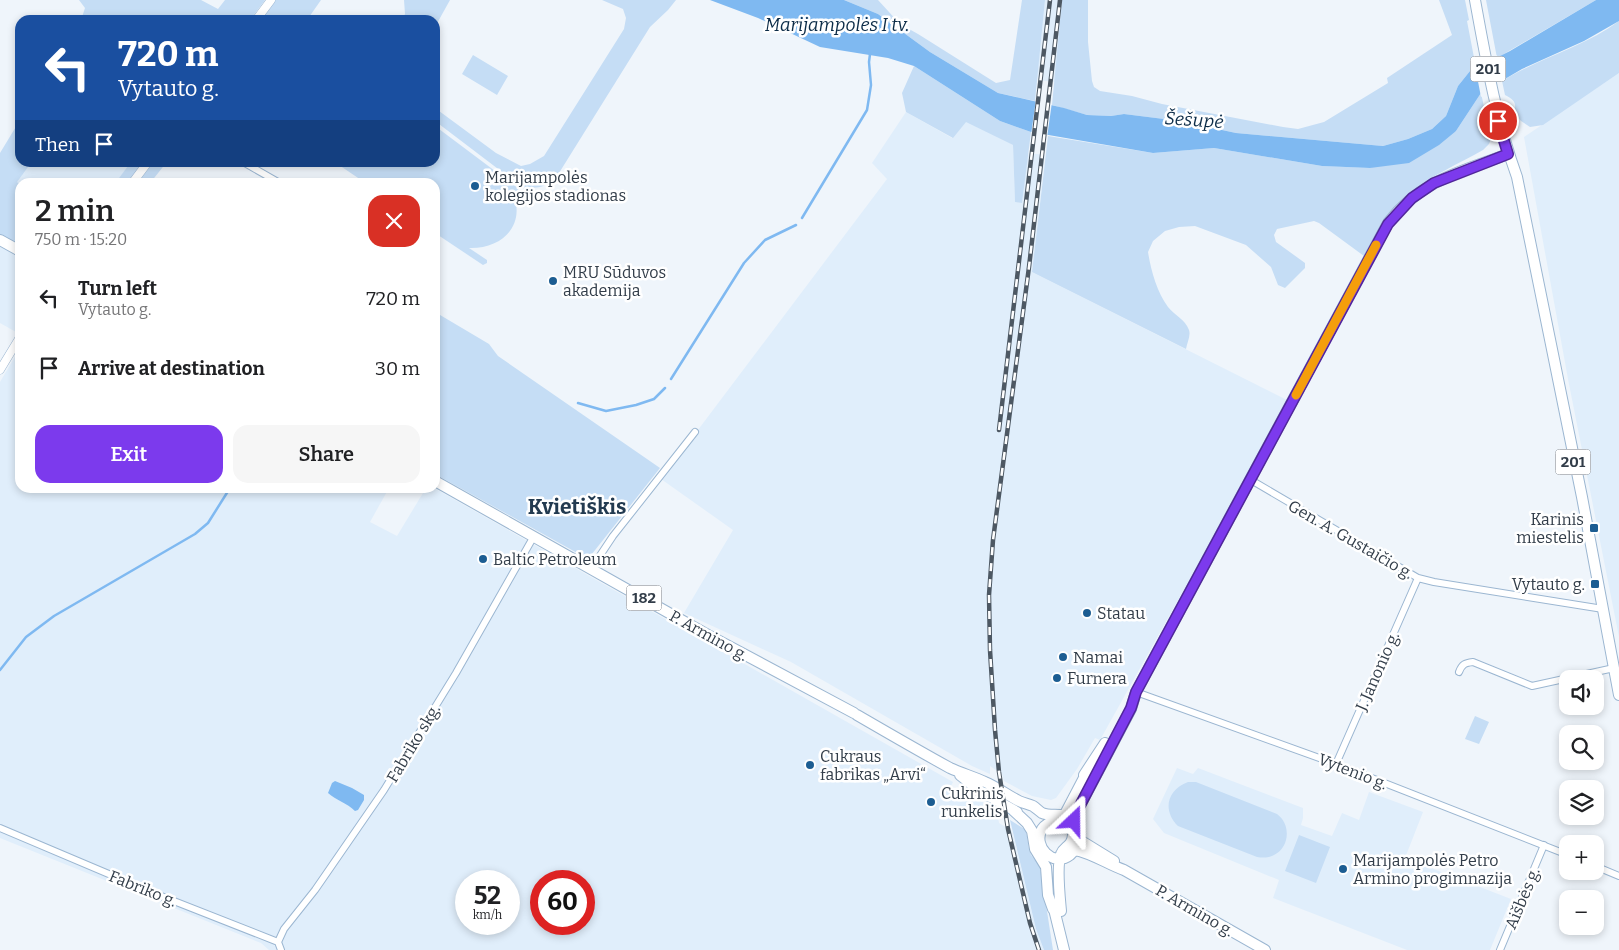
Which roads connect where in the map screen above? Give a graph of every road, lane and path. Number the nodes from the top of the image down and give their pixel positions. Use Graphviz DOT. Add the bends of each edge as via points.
graph roads {
  1 [pos="271,0"];
  2 [pos="1475,0"];
  3 [pos="260,15"];
  4 [pos="1508,154"];
  5 [pos="144,167"];
  6 [pos="252,167"];
  7 [pos="136,178"];
  8 [pos="271,178"];
  9 [pos="0,240"];
  10 [pos="15,248"];
  11 [pos="15,345"];
  12 [pos="0,370"];
  13 [pos="696,432"];
  14 [pos="1251,480"];
  15 [pos="440,484"];
  16 [pos="534,536"];
  17 [pos="591,568"];
  18 [pos="1418,578"];
  19 [pos="1603,609"];
  20 [pos="1614,668"];
  21 [pos="1459,672"];
  22 [pos="1136,692"];
  23 [pos="1619,695"];
  24 [pos="1336,764"];
  25 [pos="952,769"];
  26 [pos="1019,801"];
  27 [pos="1013,810"];
  28 [pos="1060,817"];
  29 [pos="1074,821"];
  30 [pos="1048,823"];
  31 [pos="0,828"];
  32 [pos="1041,831"];
  33 [pos="1076,837"];
  34 [pos="1544,846"];
  35 [pos="1559,852"];
  36 [pos="1063,856"];
  37 [pos="1124,870"];
  38 [pos="1604,870"];
  39 [pos="1619,876"];
  40 [pos="1057,910"];
  41 [pos="278,942"];
  42 [pos="1261,949"];
  43 [pos="281,950"];
  44 [pos="1064,950"];
  45 [pos="1500,950"];
  1 -- 3 [label="street"];
  2 -- 4 [label="main road, 201" via="1498,121"];
  4 -- 14 [label="main road" via="1434,183 1396,213"];
  4 -- 19 [label="main road, 201" via="1517,177"];
  5 -- 7 [label="street"];
  6 -- 8 [label="street"];
  9 -- 10 [label="main road"];
  11 -- 12 [label="street"];
  13 -- 17 [label="street"];
  14 -- 18 [label="street, Gen. A. Gustaičio g."];
  14 -- 22 [label="main road"];
  15 -- 16 [label="main road, P. Armino g. / 182"];
  16 -- 17 [label="main road, P. Armino g. / 182"];
  16 -- 41 [label="street, Fabriko skg." via="456,673 384,790 284,929"];
  17 -- 25 [label="main road, P. Armino g. / 182"];
  18 -- 19 [label="street, Gen. A. Gustaičio g."];
  18 -- 24 [label="street, J. Janonio g."];
  19 -- 20 [label="main road, 201"];
  20 -- 21 [label="street" via="1532,686 1473,662 1466,662"];
  20 -- 23 [label="main road, 201"];
  22 -- 24 [label="street, Vytenio g."];
  22 -- 28 [label="main road" via="1124,705"];
  22 -- 29 [label="main road"];
  24 -- 34 [label="street, Vytenio g."];
  25 -- 26 [label="main road, P. Armino g. / 182" via="986,782"];
  25 -- 27 [label="main road, P. Armino g. / 182" via="980,791"];
  26 -- 28 [label="main road, P. Armino g." via="1045,814"];
  26 -- 30 [label="main road, P. Armino g. / 182"];
  27 -- 32 [label="main road, P. Armino g. / 182" via="1030,819"];
  27 -- 40 [label="main road" via="1032,831 1035,849 1046,867 1048,895"];
  28 -- 29 [label="main road, P. Armino g."];
  28 -- 30 [label="main road"];
  28 -- 33 [label="main road, P. Armino g."];
  29 -- 33 [label="main road" via="1078,829"];
  30 -- 32 [label="main road"];
  31 -- 41 [label="street, Fabriko g."];
  32 -- 36 [label="main road" via="1039,838 1045,854"];
  33 -- 36 [label="main road"];
  33 -- 36 [label="main road" via="1061,852"];
  33 -- 37 [label="main road, P. Armino g."];
  34 -- 35 [label="street, Vytenio g."];
  34 -- 45 [label="street, Aišbės g."];
  36 -- 37 [label="main road, P. Armino g." via="1083,852"];
  36 -- 40 [label="main road"];
  36 -- 40 [label="main road" via="1065,863"];
  37 -- 42 [label="main road, P. Armino g."];
  38 -- 39 [label="street"];
  40 -- 44 [label="main road"];
  41 -- 43 [label="street"];
}
